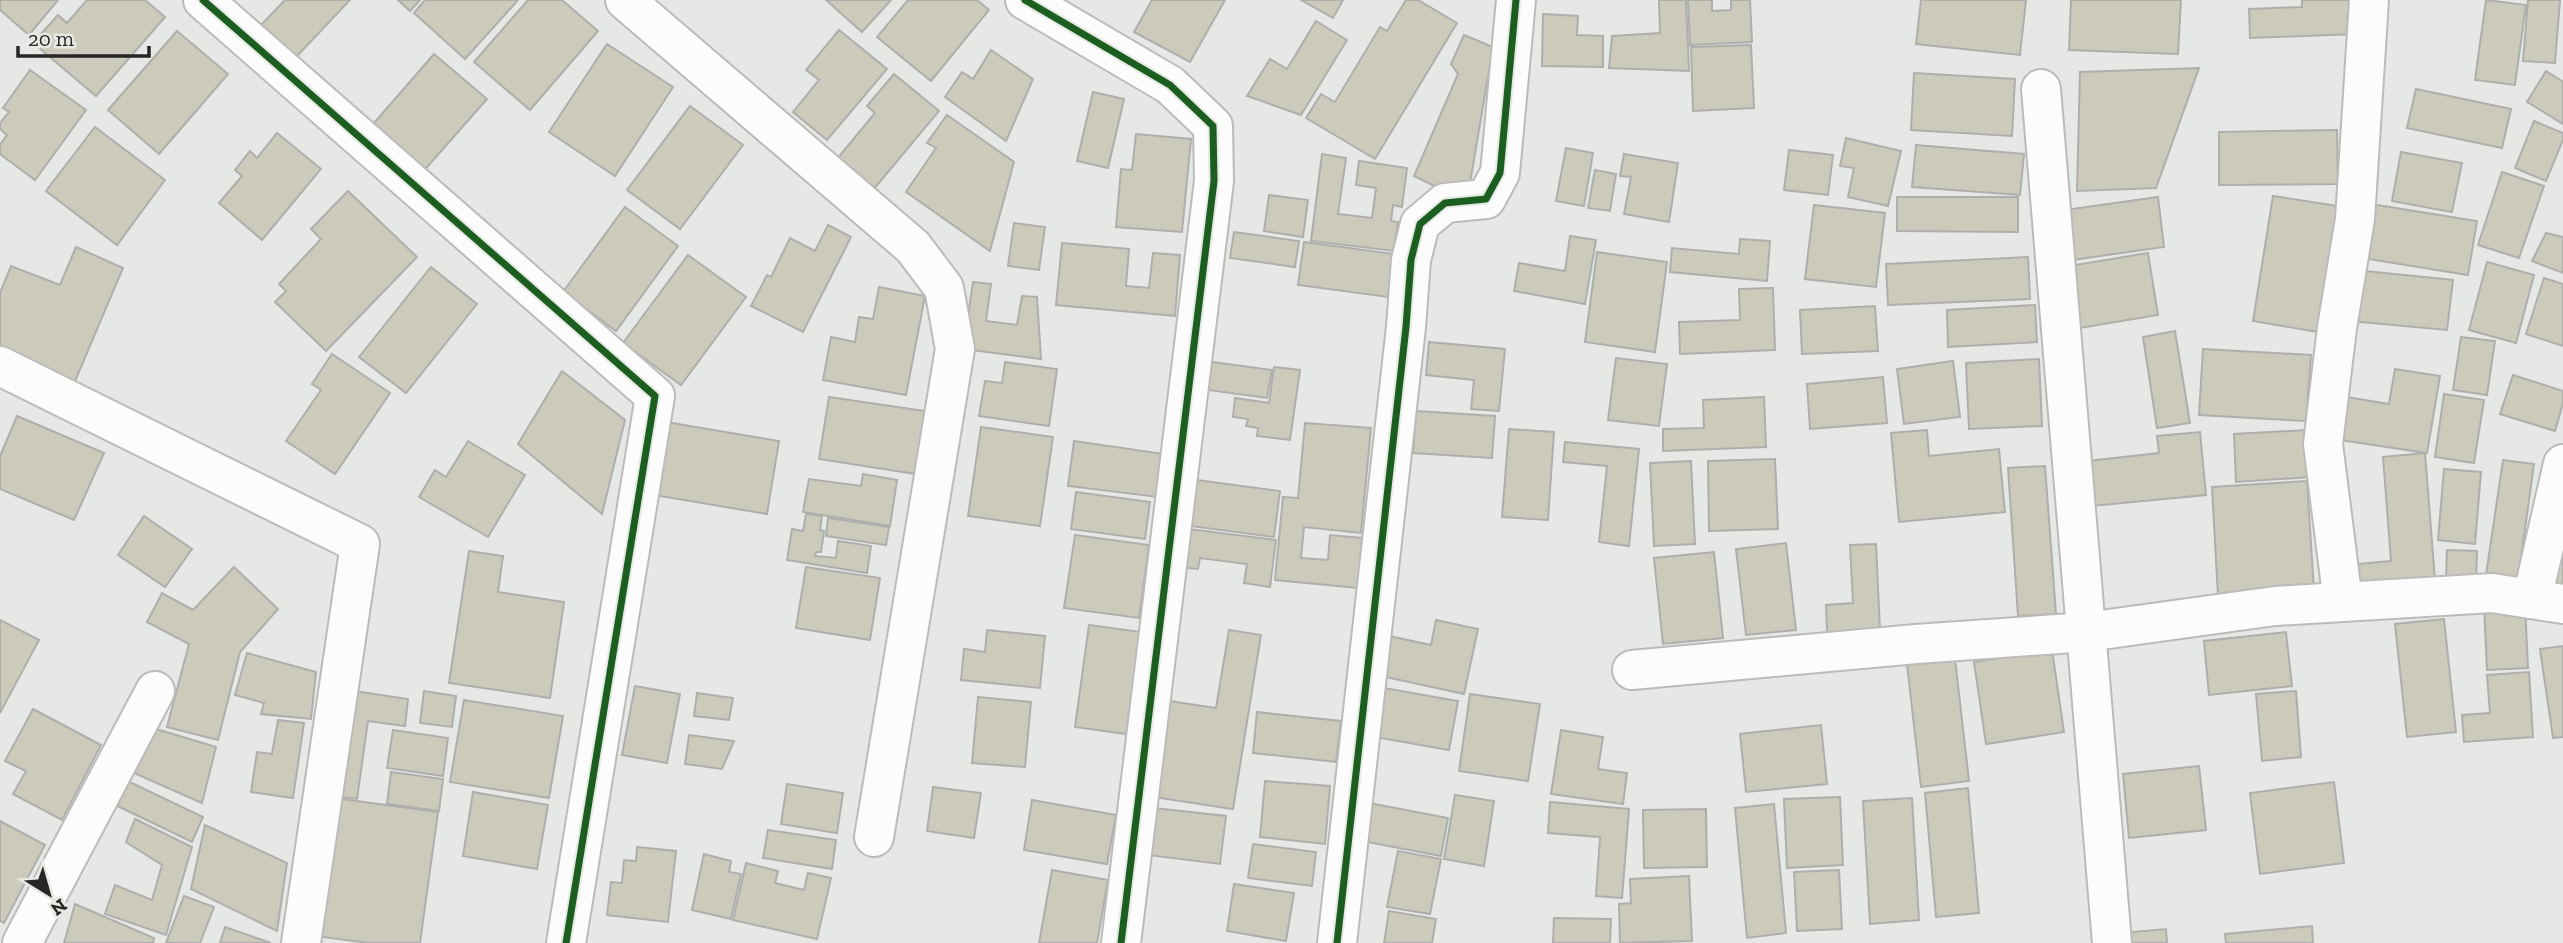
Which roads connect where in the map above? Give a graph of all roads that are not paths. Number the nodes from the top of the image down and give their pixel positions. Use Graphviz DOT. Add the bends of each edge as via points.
graph roads {
  1 [pos="203,0"];
  2 [pos="625,0"];
  3 [pos="1026,0"];
  4 [pos="1485,0"];
  5 [pos="2369,0"];
  6 [pos="1515,13"];
  7 [pos="2041,89"];
  8 [pos="0,366"];
  9 [pos="2563,464"];
  10 [pos="2547,601"];
  11 [pos="2343,602"];
  12 [pos="2087,632"];
  13 [pos="1632,670"];
  14 [pos="155,691"];
  15 [pos="874,837"];
  16 [pos="22,943"];
  17 [pos="301,943"];
  18 [pos="566,943"];
  19 [pos="1121,943"];
  20 [pos="1337,943"];
  21 [pos="2112,943"];
  1 -- 18 [label="street" via="655,396"];
  2 -- 15 [label="street" via="913,247 943,288 955,349"];
  3 -- 19 [label="street" via="1170,85 1213,125 1214,181"];
  4 -- 6 [label="street"];
  5 -- 11 [label="street" via="2355,219 2323,444"];
  6 -- 20 [label="street" via="1500,173 1486,199 1445,203 1420,224 1411,260"];
  7 -- 12 [label="street"];
  8 -- 17 [label="street" via="360,544"];
  9 -- 10 [label="street"];
  10 -- 11 [label="street" via="2492,593"];
  11 -- 12 [label="street" via="2275,606"];
  12 -- 13 [label="street"];
  12 -- 21 [label="street"];
  14 -- 16 [label="street"];
}
